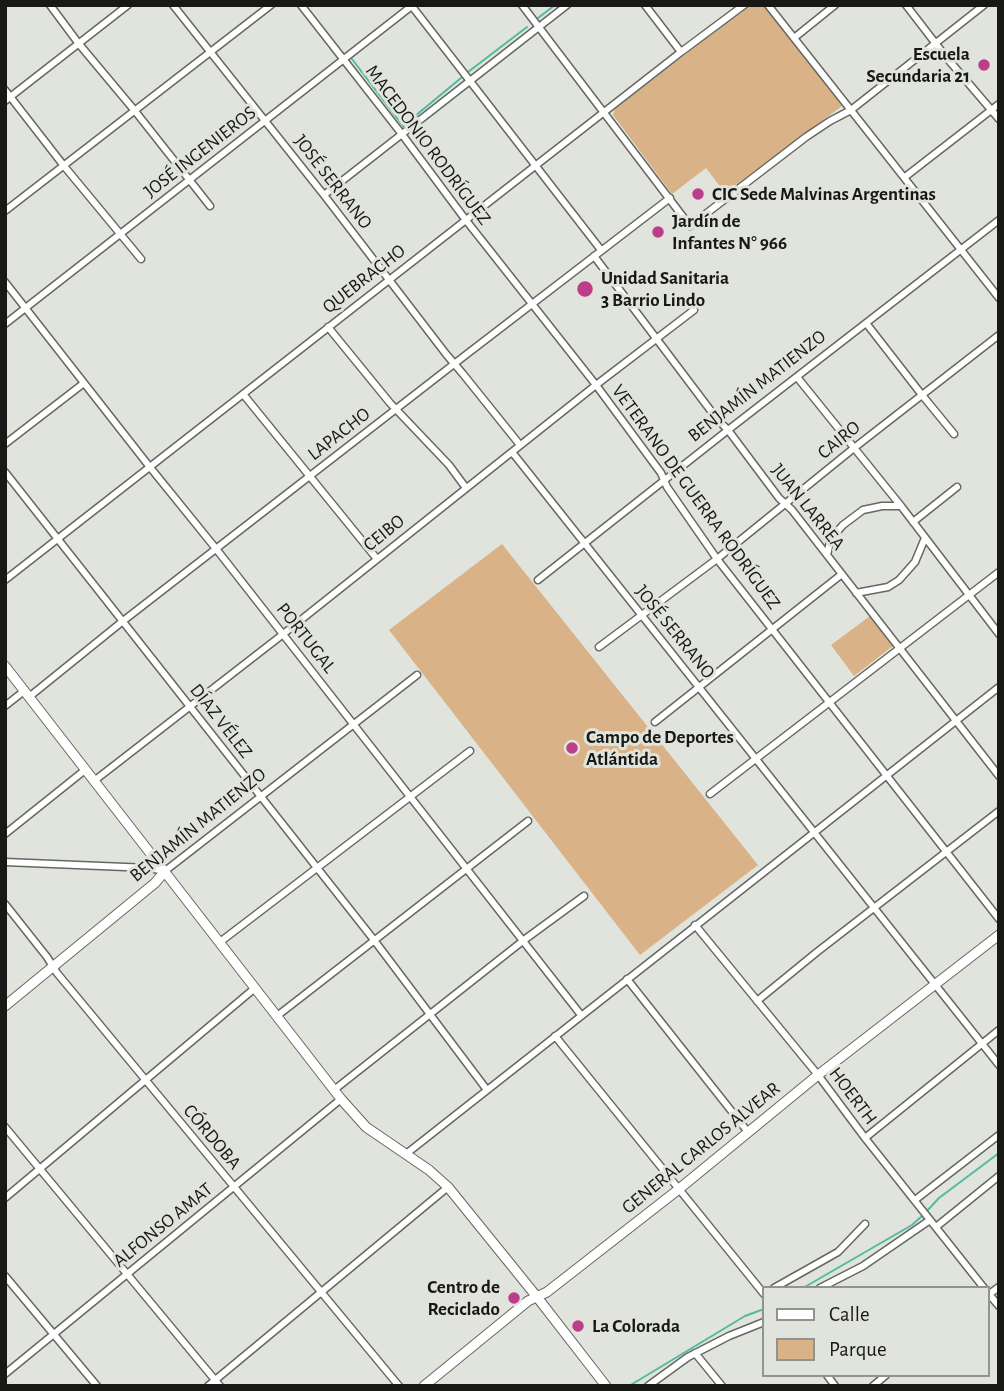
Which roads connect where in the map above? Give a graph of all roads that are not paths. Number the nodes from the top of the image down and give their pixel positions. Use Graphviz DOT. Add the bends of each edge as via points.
graph roads {
  1 [pos="50,5"];
  2 [pos="128,5"];
  3 [pos="173,5"];
  4 [pos="271,5"];
  5 [pos="301,5"];
  6 [pos="412,5"];
  7 [pos="522,5"];
  8 [pos="567,5"];
  9 [pos="645,5"];
  10 [pos="744,5"];
  11 [pos="768,5"];
  12 [pos="835,5"];
  13 [pos="906,5"];
  14 [pos="984,5"];
  15 [pos="539,27"];
  16 [pos="794,38"];
  17 [pos="935,43"];
  18 [pos="79,44"];
  19 [pos="681,52"];
  20 [pos="210,53"];
  21 [pos="343,60"];
  22 [pos="471,81"];
  23 [pos="5,90"];
  24 [pos="8,99"];
  25 [pos="999,104"];
  26 [pos="850,110"];
  27 [pos="991,110"];
  28 [pos="135,111"];
  29 [pos="604,112"];
  30 [pos="999,119"];
  31 [pos="265,121"];
  32 [pos="401,133"];
  33 [pos="536,165"];
  34 [pos="64,166"];
  35 [pos="905,177"];
  36 [pos="189,181"];
  37 [pos="324,195"];
  38 [pos="670,198"];
  39 [pos="210,206"];
  40 [pos="5,211"];
  41 [pos="465,219"];
  42 [pos="999,220"];
  43 [pos="121,233"];
  44 [pos="601,250"];
  45 [pos="961,250"];
  46 [pos="594,256"];
  47 [pos="141,259"];
  48 [pos="389,280"];
  49 [pos="5,282"];
  50 [pos="999,298"];
  51 [pos="531,304"];
  52 [pos="25,308"];
  53 [pos="694,310"];
  54 [pos="5,324"];
  55 [pos="866,324"];
  56 [pos="328,327"];
  57 [pos="999,335"];
  58 [pos="656,339"];
  59 [pos="454,364"];
  60 [pos="797,377"];
  61 [pos="84,383"];
  62 [pos="596,385"];
  63 [pos="243,394"];
  64 [pos="922,396"];
  65 [pos="396,409"];
  66 [pos="728,430"];
  67 [pos="954,434"];
  68 [pos="5,444"];
  69 [pos="520,445"];
  70 [pos="854,448"];
  71 [pos="512,452"];
  72 [pos="149,466"];
  73 [pos="5,472"];
  74 [pos="309,477"];
  75 [pos="664,481"];
  76 [pos="957,487"];
  77 [pos="466,488"];
  78 [pos="785,504"];
  79 [pos="901,506"];
  80 [pos="913,522"];
  81 [pos="925,538"];
  82 [pos="57,539"];
  83 [pos="586,543"];
  84 [pos="217,550"];
  85 [pos="827,555"];
  86 [pos="377,559"];
  87 [pos="717,559"];
  88 [pos="999,572"];
  89 [pos="842,574"];
  90 [pos="5,580"];
  91 [pos="538,580"];
  92 [pos="856,593"];
  93 [pos="969,594"];
  94 [pos="641,615"];
  95 [pos="123,621"];
  96 [pos="773,630"];
  97 [pos="282,635"];
  98 [pos="999,635"];
  99 [pos="599,647"];
  100 [pos="898,648"];
  101 [pos="5,667"];
  102 [pos="416,675"];
  103 [pos="700,687"];
  104 [pos="999,687"];
  105 [pos="26,694"];
  106 [pos="828,702"];
  107 [pos="5,706"];
  108 [pos="190,707"];
  109 [pos="955,721"];
  110 [pos="655,722"];
  111 [pos="354,724"];
  112 [pos="470,751"];
  113 [pos="757,758"];
  114 [pos="85,770"];
  115 [pos="886,776"];
  116 [pos="999,776"];
  117 [pos="94,781"];
  118 [pos="710,794"];
  119 [pos="410,796"];
  120 [pos="261,797"];
  121 [pos="999,811"];
  122 [pos="528,821"];
  123 [pos="813,832"];
  124 [pos="5,834"];
  125 [pos="946,852"];
  126 [pos="5,862"];
  127 [pos="317,867"];
  128 [pos="467,868"];
  129 [pos="165,871"];
  130 [pos="584,896"];
  131 [pos="5,904"];
  132 [pos="873,908"];
  133 [pos="999,919"];
  134 [pos="695,925"];
  135 [pos="999,935"];
  136 [pos="374,940"];
  137 [pos="524,940"];
  138 [pos="220,942"];
  139 [pos="53,967"];
  140 [pos="627,979"];
  141 [pos="934,985"];
  142 [pos="255,988"];
  143 [pos="757,1001"];
  144 [pos="5,1006"];
  145 [pos="429,1015"];
  146 [pos="581,1015"];
  147 [pos="277,1016"];
  148 [pos="999,1030"];
  149 [pos="555,1035"];
  150 [pos="982,1044"];
  151 [pos="999,1065"];
  152 [pos="818,1075"];
  153 [pos="145,1080"];
  154 [pos="334,1090"];
  155 [pos="487,1090"];
  156 [pos="341,1099"];
  157 [pos="5,1128"];
  158 [pos="748,1132"];
  159 [pos="999,1135"];
  160 [pos="865,1138"];
  161 [pos="406,1153"];
  162 [pos="40,1169"];
  163 [pos="999,1176"];
  164 [pos="992,1181"];
  165 [pos="448,1187"];
  166 [pos="233,1188"];
  167 [pos="679,1189"];
  168 [pos="999,1189"];
  169 [pos="5,1198"];
  170 [pos="915,1200"];
  171 [pos="929,1219"];
  172 [pos="865,1224"];
  173 [pos="936,1227"];
  174 [pos="127,1275"];
  175 [pos="5,1276"];
  176 [pos="778,1286"];
  177 [pos="824,1286"];
  178 [pos="982,1286"];
  179 [pos="322,1292"];
  180 [pos="762,1292"];
  181 [pos="537,1297"];
  182 [pos="762,1323"];
  183 [pos="55,1334"];
  184 [pos="695,1353"];
  185 [pos="5,1374"];
  186 [pos="218,1383"];
  187 [pos="97,1386"];
  188 [pos="208,1386"];
  189 [pos="399,1386"];
  190 [pos="424,1386"];
  191 [pos="606,1386"];
  192 [pos="648,1386"];
  193 [pos="722,1386"];
  1 -- 18 [label="street"];
  2 -- 18 [label="street"];
  3 -- 20 [label="street, JOSÉ SERRANO"];
  4 -- 20 [label="street"];
  5 -- 21 [label="street, MACEDONIO RODRÍGUEZ"];
  6 -- 21 [label="street, JOSÉ INGENIEROS"];
  6 -- 22 [label="street"];
  7 -- 15 [label="street"];
  8 -- 15 [label="street"];
  9 -- 19 [label="street"];
  10 -- 19 [label="street, QUEBRACHO"];
  11 -- 16 [label="street"];
  12 -- 16 [label="street"];
  13 -- 17 [label="street"];
  14 -- 17 [label="street"];
  15 -- 22 [label="street"];
  15 -- 29 [label="street"];
  16 -- 26 [label="street"];
  17 -- 26 [label="street"];
  17 -- 27 [label="street"];
  18 -- 24 [label="street"];
  18 -- 28 [label="street"];
  19 -- 29 [label="street, QUEBRACHO"];
  20 -- 28 [label="street"];
  20 -- 31 [label="street, JOSÉ SERRANO"];
  21 -- 31 [label="street, JOSÉ INGENIEROS"];
  21 -- 32 [label="street, MACEDONIO RODRÍGUEZ"];
  22 -- 32 [label="street"];
  22 -- 33 [label="street"];
  23 -- 24 [label="street"];
  24 -- 34 [label="street"];
  25 -- 27 [label="street"];
  26 -- 35 [label="street"];
  26 -- 38 [label="street" via="806,137 690,226"];
  27 -- 30 [label="street"];
  27 -- 35 [label="street"];
  28 -- 34 [label="street"];
  28 -- 36 [label="street"];
  29 -- 33 [label="street, QUEBRACHO"];
  29 -- 38 [label="street"];
  31 -- 36 [label="street, JOSÉ INGENIEROS"];
  31 -- 37 [label="street, JOSÉ SERRANO"];
  32 -- 37 [label="street"];
  32 -- 41 [label="street, MACEDONIO RODRÍGUEZ"];
  33 -- 41 [label="street, QUEBRACHO"];
  33 -- 44 [label="street"];
  34 -- 40 [label="street"];
  34 -- 43 [label="street"];
  35 -- 45 [label="street"];
  36 -- 39 [label="street"];
  36 -- 43 [label="street, JOSÉ INGENIEROS"];
  37 -- 48 [label="street, JOSÉ SERRANO"];
  38 -- 44 [label="street, LAPACHO"];
  41 -- 48 [label="street, QUEBRACHO"];
  41 -- 51 [label="street, MACEDONIO RODRÍGUEZ"];
  42 -- 45 [label="street, BENJAMÍN MATIENZO"];
  43 -- 47 [label="street"];
  43 -- 52 [label="street, JOSÉ INGENIEROS"];
  44 -- 46 [label="street, LAPACHO"];
  45 -- 50 [label="street"];
  45 -- 55 [label="street, BENJAMÍN MATIENZO"];
  46 -- 51 [label="street, LAPACHO"];
  46 -- 58 [label="street, JUAN LARREA"];
  48 -- 56 [label="street, QUEBRACHO"];
  48 -- 59 [label="street, JOSÉ SERRANO"];
  49 -- 52 [label="street, PORTUGAL"];
  51 -- 59 [label="street, LAPACHO"];
  51 -- 62 [label="street, VETERANO DE GUERRA RODRÍGUEZ"];
  52 -- 54 [label="street, JOSÉ INGENIEROS"];
  52 -- 61 [label="street, PORTUGAL"];
  53 -- 58 [label="street, CEIBO"];
  55 -- 60 [label="street, BENJAMÍN MATIENZO"];
  55 -- 64 [label="street"];
  56 -- 63 [label="street, QUEBRACHO"];
  56 -- 65 [label="street"];
  57 -- 64 [label="street, CAIRO"];
  58 -- 62 [label="street, CEIBO"];
  58 -- 66 [label="street, JUAN LARREA"];
  59 -- 65 [label="street, LAPACHO"];
  59 -- 69 [label="street, JOSÉ SERRANO"];
  60 -- 66 [label="street, BENJAMÍN MATIENZO"];
  60 -- 70 [label="street"];
  61 -- 68 [label="street"];
  61 -- 72 [label="street, PORTUGAL"];
  62 -- 69 [label="street, CEIBO"];
  62 -- 75 [label="street, VETERANO DE GUERRA RODRÍGUEZ"];
  63 -- 72 [label="street, QUEBRACHO"];
  63 -- 74 [label="street"];
  64 -- 67 [label="street"];
  64 -- 70 [label="street, CAIRO"];
  65 -- 74 [label="street, LAPACHO"];
  65 -- 77 [label="street"];
  66 -- 75 [label="street, BENJAMÍN MATIENZO"];
  66 -- 78 [label="street, JUAN LARREA"];
  69 -- 71 [label="street, CEIBO"];
  70 -- 78 [label="street, CAIRO"];
  70 -- 79 [label="street"];
  71 -- 77 [label="street, CEIBO"];
  71 -- 83 [label="street, JOSÉ SERRANO"];
  72 -- 82 [label="street, QUEBRACHO"];
  72 -- 84 [label="street, PORTUGAL"];
  73 -- 82 [label="street, DÍAZ VÉLEZ"];
  74 -- 84 [label="street, LAPACHO"];
  74 -- 86 [label="street"];
  75 -- 83 [label="street, BENJAMÍN MATIENZO"];
  75 -- 87 [label="street, VETERANO DE GUERRA RODRÍGUEZ"];
  76 -- 80 [label="street"];
  77 -- 86 [label="street, CEIBO"];
  78 -- 85 [label="street, JUAN LARREA"];
  78 -- 87 [label="street, CAIRO"];
  79 -- 80 [label="street"];
  79 -- 85 [label="street" via="863,510 835,534"];
  80 -- 81 [label="street"];
  81 -- 92 [label="street" via="915,562 899,580 888,587"];
  81 -- 93 [label="street"];
  82 -- 90 [label="street, QUEBRACHO"];
  82 -- 95 [label="street, DÍAZ VÉLEZ"];
  83 -- 91 [label="street, BENJAMÍN MATIENZO"];
  83 -- 94 [label="street, JOSÉ SERRANO"];
  84 -- 95 [label="street, LAPACHO"];
  84 -- 97 [label="street, PORTUGAL"];
  85 -- 89 [label="street, JUAN LARREA"];
  86 -- 97 [label="street, CEIBO"];
  87 -- 94 [label="street, CAIRO"];
  87 -- 96 [label="street, VETERANO DE GUERRA RODRÍGUEZ"];
  88 -- 93 [label="street"];
  89 -- 92 [label="street, JUAN LARREA"];
  89 -- 96 [label="street"];
  92 -- 100 [label="street, JUAN LARREA"];
  93 -- 98 [label="street"];
  93 -- 100 [label="street"];
  94 -- 99 [label="street, CAIRO"];
  94 -- 103 [label="street, JOSÉ SERRANO"];
  95 -- 105 [label="street, LAPACHO"];
  95 -- 108 [label="street, DÍAZ VÉLEZ"];
  96 -- 103 [label="street"];
  96 -- 106 [label="street, VETERANO DE GUERRA RODRÍGUEZ"];
  97 -- 108 [label="street, CEIBO"];
  97 -- 111 [label="street, PORTUGAL"];
  100 -- 106 [label="street"];
  100 -- 109 [label="street, JUAN LARREA"];
  101 -- 105 [label="street"];
  102 -- 111 [label="street, BENJAMÍN MATIENZO"];
  103 -- 110 [label="street"];
  103 -- 113 [label="street, JOSÉ SERRANO"];
  104 -- 109 [label="street"];
  105 -- 107 [label="street, LAPACHO"];
  105 -- 114 [label="street"];
  106 -- 113 [label="street"];
  106 -- 115 [label="street, VETERANO DE GUERRA RODRÍGUEZ"];
  108 -- 117 [label="street, CEIBO"];
  108 -- 120 [label="street, DÍAZ VÉLEZ"];
  109 -- 115 [label="street"];
  109 -- 116 [label="street, JUAN LARREA"];
  111 -- 119 [label="street, PORTUGAL"];
  111 -- 120 [label="street, BENJAMÍN MATIENZO"];
  112 -- 119 [label="street"];
  113 -- 118 [label="street"];
  113 -- 123 [label="street, JOSÉ SERRANO"];
  114 -- 117 [label="street"];
  114 -- 124 [label="street"];
  115 -- 123 [label="street"];
  115 -- 125 [label="street, VETERANO DE GUERRA RODRÍGUEZ"];
  117 -- 129 [label="street"];
  119 -- 127 [label="street"];
  119 -- 128 [label="street, PORTUGAL"];
  120 -- 127 [label="street, DÍAZ VÉLEZ"];
  120 -- 129 [label="street, BENJAMÍN MATIENZO"];
  121 -- 125 [label="street"];
  122 -- 128 [label="street"];
  123 -- 132 [label="street, JOSÉ SERRANO"];
  123 -- 134 [label="street"];
  125 -- 132 [label="street"];
  125 -- 133 [label="street, VETERANO DE GUERRA RODRÍGUEZ"];
  126 -- 129 [label="street"];
  127 -- 136 [label="street, DÍAZ VÉLEZ"];
  127 -- 138 [label="street"];
  128 -- 136 [label="street"];
  128 -- 137 [label="street, PORTUGAL"];
  129 -- 138 [label="street"];
  129 -- 139 [label="street, BENJAMÍN MATIENZO"];
  130 -- 137 [label="street"];
  131 -- 139 [label="street, CÓRDOBA"];
  132 -- 141 [label="street, JOSÉ SERRANO"];
  132 -- 143 [label="street"];
  134 -- 140 [label="street"];
  134 -- 143 [label="street, HOERTH"];
  135 -- 141 [label="street, GENERAL CARLOS ALVEAR"];
  136 -- 145 [label="street, DÍAZ VÉLEZ"];
  136 -- 147 [label="street"];
  137 -- 145 [label="street"];
  137 -- 146 [label="street, PORTUGAL"];
  138 -- 142 [label="street"];
  139 -- 144 [label="street, BENJAMÍN MATIENZO"];
  139 -- 153 [label="street, CÓRDOBA"];
  140 -- 146 [label="street"];
  140 -- 158 [label="street"];
  141 -- 150 [label="street, JOSÉ SERRANO"];
  141 -- 152 [label="street, GENERAL CARLOS ALVEAR"];
  142 -- 147 [label="street"];
  142 -- 153 [label="street"];
  143 -- 152 [label="street, HOERTH"];
  145 -- 154 [label="street"];
  145 -- 155 [label="street, DÍAZ VÉLEZ"];
  146 -- 149 [label="street"];
  147 -- 154 [label="street"];
  148 -- 150 [label="street"];
  149 -- 155 [label="street"];
  149 -- 167 [label="street"];
  150 -- 151 [label="street, JOSÉ SERRANO"];
  150 -- 160 [label="street"];
  152 -- 158 [label="street, GENERAL CARLOS ALVEAR"];
  152 -- 160 [label="street, HOERTH"];
  153 -- 162 [label="street"];
  153 -- 166 [label="street, CÓRDOBA"];
  154 -- 156 [label="street"];
  155 -- 161 [label="street"];
  156 -- 161 [label="street" via="366,1127"];
  156 -- 166 [label="street, ALFONSO AMAT"];
  157 -- 162 [label="street"];
  158 -- 167 [label="street, GENERAL CARLOS ALVEAR"];
  159 -- 170 [label="street"];
  160 -- 170 [label="street, HOERTH"];
  161 -- 165 [label="street"];
  162 -- 169 [label="street"];
  162 -- 174 [label="street"];
  163 -- 164 [label="street"];
  164 -- 168 [label="street"];
  164 -- 173 [label="street"];
  165 -- 179 [label="street"];
  165 -- 181 [label="street"];
  166 -- 174 [label="street, ALFONSO AMAT"];
  166 -- 179 [label="street, CÓRDOBA"];
  167 -- 180 [label="street"];
  167 -- 181 [label="street, GENERAL CARLOS ALVEAR"];
  170 -- 171 [label="street, HOERTH"];
  171 -- 173 [label="street, HOERTH"];
  171 -- 177 [label="street" via="863,1266"];
  172 -- 176 [label="street" via="838,1252"];
  173 -- 178 [label="street, HOERTH"];
  174 -- 183 [label="street, ALFONSO AMAT"];
  174 -- 186 [label="street"];
  175 -- 183 [label="street"];
  179 -- 186 [label="street"];
  179 -- 189 [label="street, CÓRDOBA"];
  181 -- 190 [label="street, GENERAL CARLOS ALVEAR"];
  181 -- 191 [label="street"];
  182 -- 184 [label="street"];
  183 -- 185 [label="street, ALFONSO AMAT"];
  183 -- 187 [label="street"];
  184 -- 192 [label="street"];
  184 -- 193 [label="street"];
  186 -- 188 [label="street"];
}
